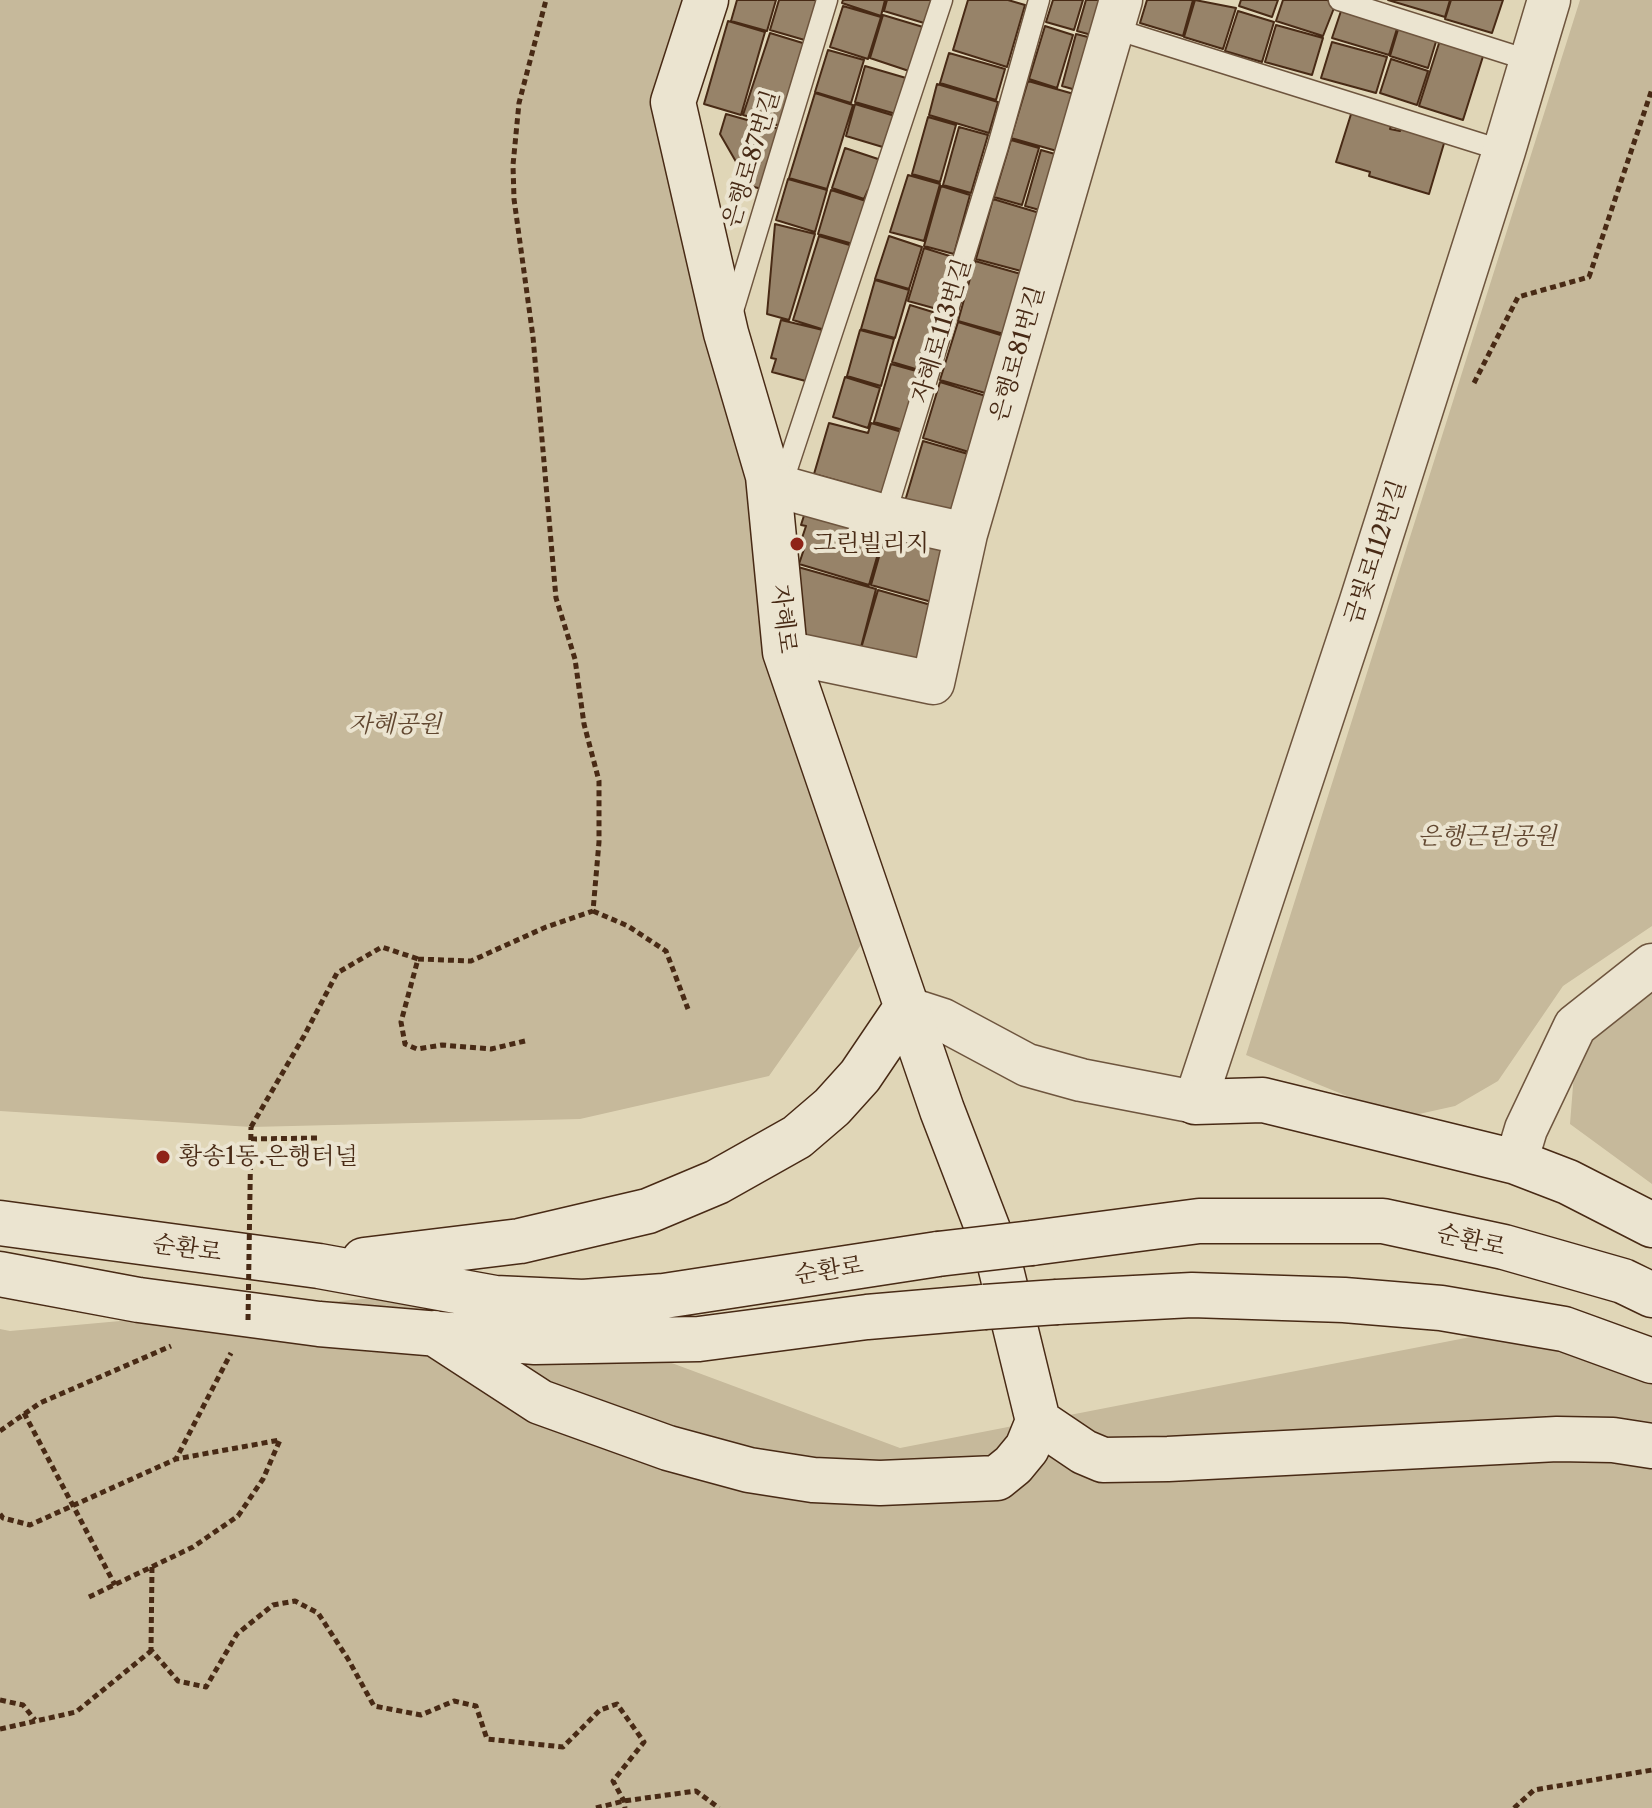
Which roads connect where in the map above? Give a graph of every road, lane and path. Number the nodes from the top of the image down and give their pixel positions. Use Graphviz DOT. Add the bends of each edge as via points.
graph roads {
  1 [pos="546,0"];
  2 [pos="706,0"];
  3 [pos="827,0"];
  4 [pos="942,0"];
  5 [pos="1039,0"];
  6 [pos="1339,0"];
  7 [pos="1549,0"];
  8 [pos="1117,14"];
  9 [pos="1531,61"];
  10 [pos="1652,89"];
  11 [pos="1504,151"];
  12 [pos="726,333"];
  13 [pos="1468,395"];
  14 [pos="774,482"];
  15 [pos="885,516"];
  16 [pos="966,534"];
  17 [pos="785,652"];
  18 [pos="593,911"];
  19 [pos="418,959"];
  20 [pos="1652,965"];
  21 [pos="906,1008"];
  22 [pos="688,1009"];
  23 [pos="525,1041"];
  24 [pos="1195,1102"];
  25 [pos="319,1138"];
  26 [pos="251,1139"];
  27 [pos="1516,1162"];
  28 [pos="0,1223"];
  29 [pos="1652,1225"];
  30 [pos="319,1266"];
  31 [pos="0,1274"];
  32 [pos="0,1290"];
  33 [pos="86,1290"];
  34 [pos="1652,1295"];
  35 [pos="248,1320"];
  36 [pos="434,1333"];
  37 [pos="176,1344"];
  38 [pos="233,1348"];
  39 [pos="1652,1361"];
  40 [pos="24,1413"];
  41 [pos="1038,1421"];
  42 [pos="0,1431"];
  43 [pos="1652,1446"];
  44 [pos="176,1459"];
  45 [pos="72,1506"];
  46 [pos="0,1514"];
  47 [pos="152,1567"];
  48 [pos="115,1585"];
  49 [pos="89,1597"];
  50 [pos="151,1650"];
  51 [pos="0,1700"];
  52 [pos="35,1720"];
  53 [pos="0,1729"];
  54 [pos="1652,1770"];
  55 [pos="624,1804"];
  56 [pos="596,1808"];
  57 [pos="719,1808"];
  58 [pos="1514,1808"];
  1 -- 18 [label="path" via="519,103 513,176 556,598 575,659 599,781"];
  2 -- 12 [label="main road, 자혜로" via="673,102"];
  3 -- 12 [label="lane, 은행로87번길"];
  4 -- 14 [label="lane"];
  5 -- 15 [label="lane, 자혜로113번길"];
  6 -- 9 [label="lane"];
  7 -- 9 [label="street, 금빛로112번길"];
  8 -- 11 [label="lane, 은행로81번길"];
  8 -- 16 [label="street, 은행로81번길"];
  9 -- 11 [label="street, 금빛로112번길"];
  10 -- 13 [label="path" via="1589,277 1518,297"];
  11 -- 24 [label="street, 금빛로112번길"];
  12 -- 14 [label="main road, 자혜로"];
  14 -- 15 [label="street"];
  14 -- 17 [label="main road, 자혜로"];
  15 -- 16 [label="street"];
  16 -- 17 [label="street, 은행로81번길" via="933,683"];
  17 -- 21 [label="main road, 자혜로"];
  18 -- 19 [label="path" via="471,961"];
  18 -- 22 [label="path" via="666,951"];
  19 -- 23 [label="path" via="401,1022 405,1044 417,1049 491,1049"];
  19 -- 26 [label="path, bridge" via="382,947 337,973 251,1127"];
  20 -- 27 [label="street" via="1575,1026"];
  21 -- 24 [label="street" via="943,1020 1027,1065"];
  21 -- 30 [label="main road" via="832,1107 797,1137 717,1182 648,1211 520,1241"];
  21 -- 41 [label="main road, 자혜로" via="997,1253"];
  24 -- 27 [label="main road" via="1263,1100"];
  25 -- 26 [label="path"];
  26 -- 35 [label="path, bridge"];
  27 -- 29 [label="main road"];
  28 -- 30 [label="main road, 순환로"];
  30 -- 34 [label="main road, 순환로, bridge" via="495,1298 583,1302 664,1296 1199,1221 1383,1221 1504,1247 1623,1281"];
  31 -- 33 [label="main road, 순환로"];
  32 -- 33 [label="main road"];
  33 -- 36 [label="main road, 순환로" via="319,1324"];
  36 -- 39 [label="main road, 순환로, bridge" via="535,1342 699,1339 867,1317 1192,1295 1441,1308 1564,1329"];
  36 -- 41 [label="main road" via="540,1402 668,1448 749,1470 813,1480 997,1478 1027,1448"];
  37 -- 40 [label="path"];
  38 -- 44 [label="path"];
  40 -- 42 [label="path"];
  40 -- 45 [label="path"];
  41 -- 43 [label="main road" via="1103,1460 1557,1439"];
  44 -- 45 [label="path"];
  44 -- 47 [label="path" via="280,1440 238,1516"];
  45 -- 46 [label="path" via="30,1525"];
  45 -- 48 [label="path"];
  47 -- 48 [label="path"];
  47 -- 50 [label="path"];
  48 -- 49 [label="path"];
  50 -- 52 [label="path" via="76,1712"];
  50 -- 55 [label="path" via="178,1681 206,1687 237,1634 273,1605 295,1601 318,1613 374,1706 421,1715 454,1701 476,1706 487,1739 563,1747 600,1710 617,1704 644,1742 613,1781"];
  51 -- 52 [label="path" via="23,1705"];
  52 -- 53 [label="path"];
  54 -- 58 [label="path" via="1534,1790"];
  55 -- 56 [label="path"];
  55 -- 57 [label="path" via="696,1791"];
}
